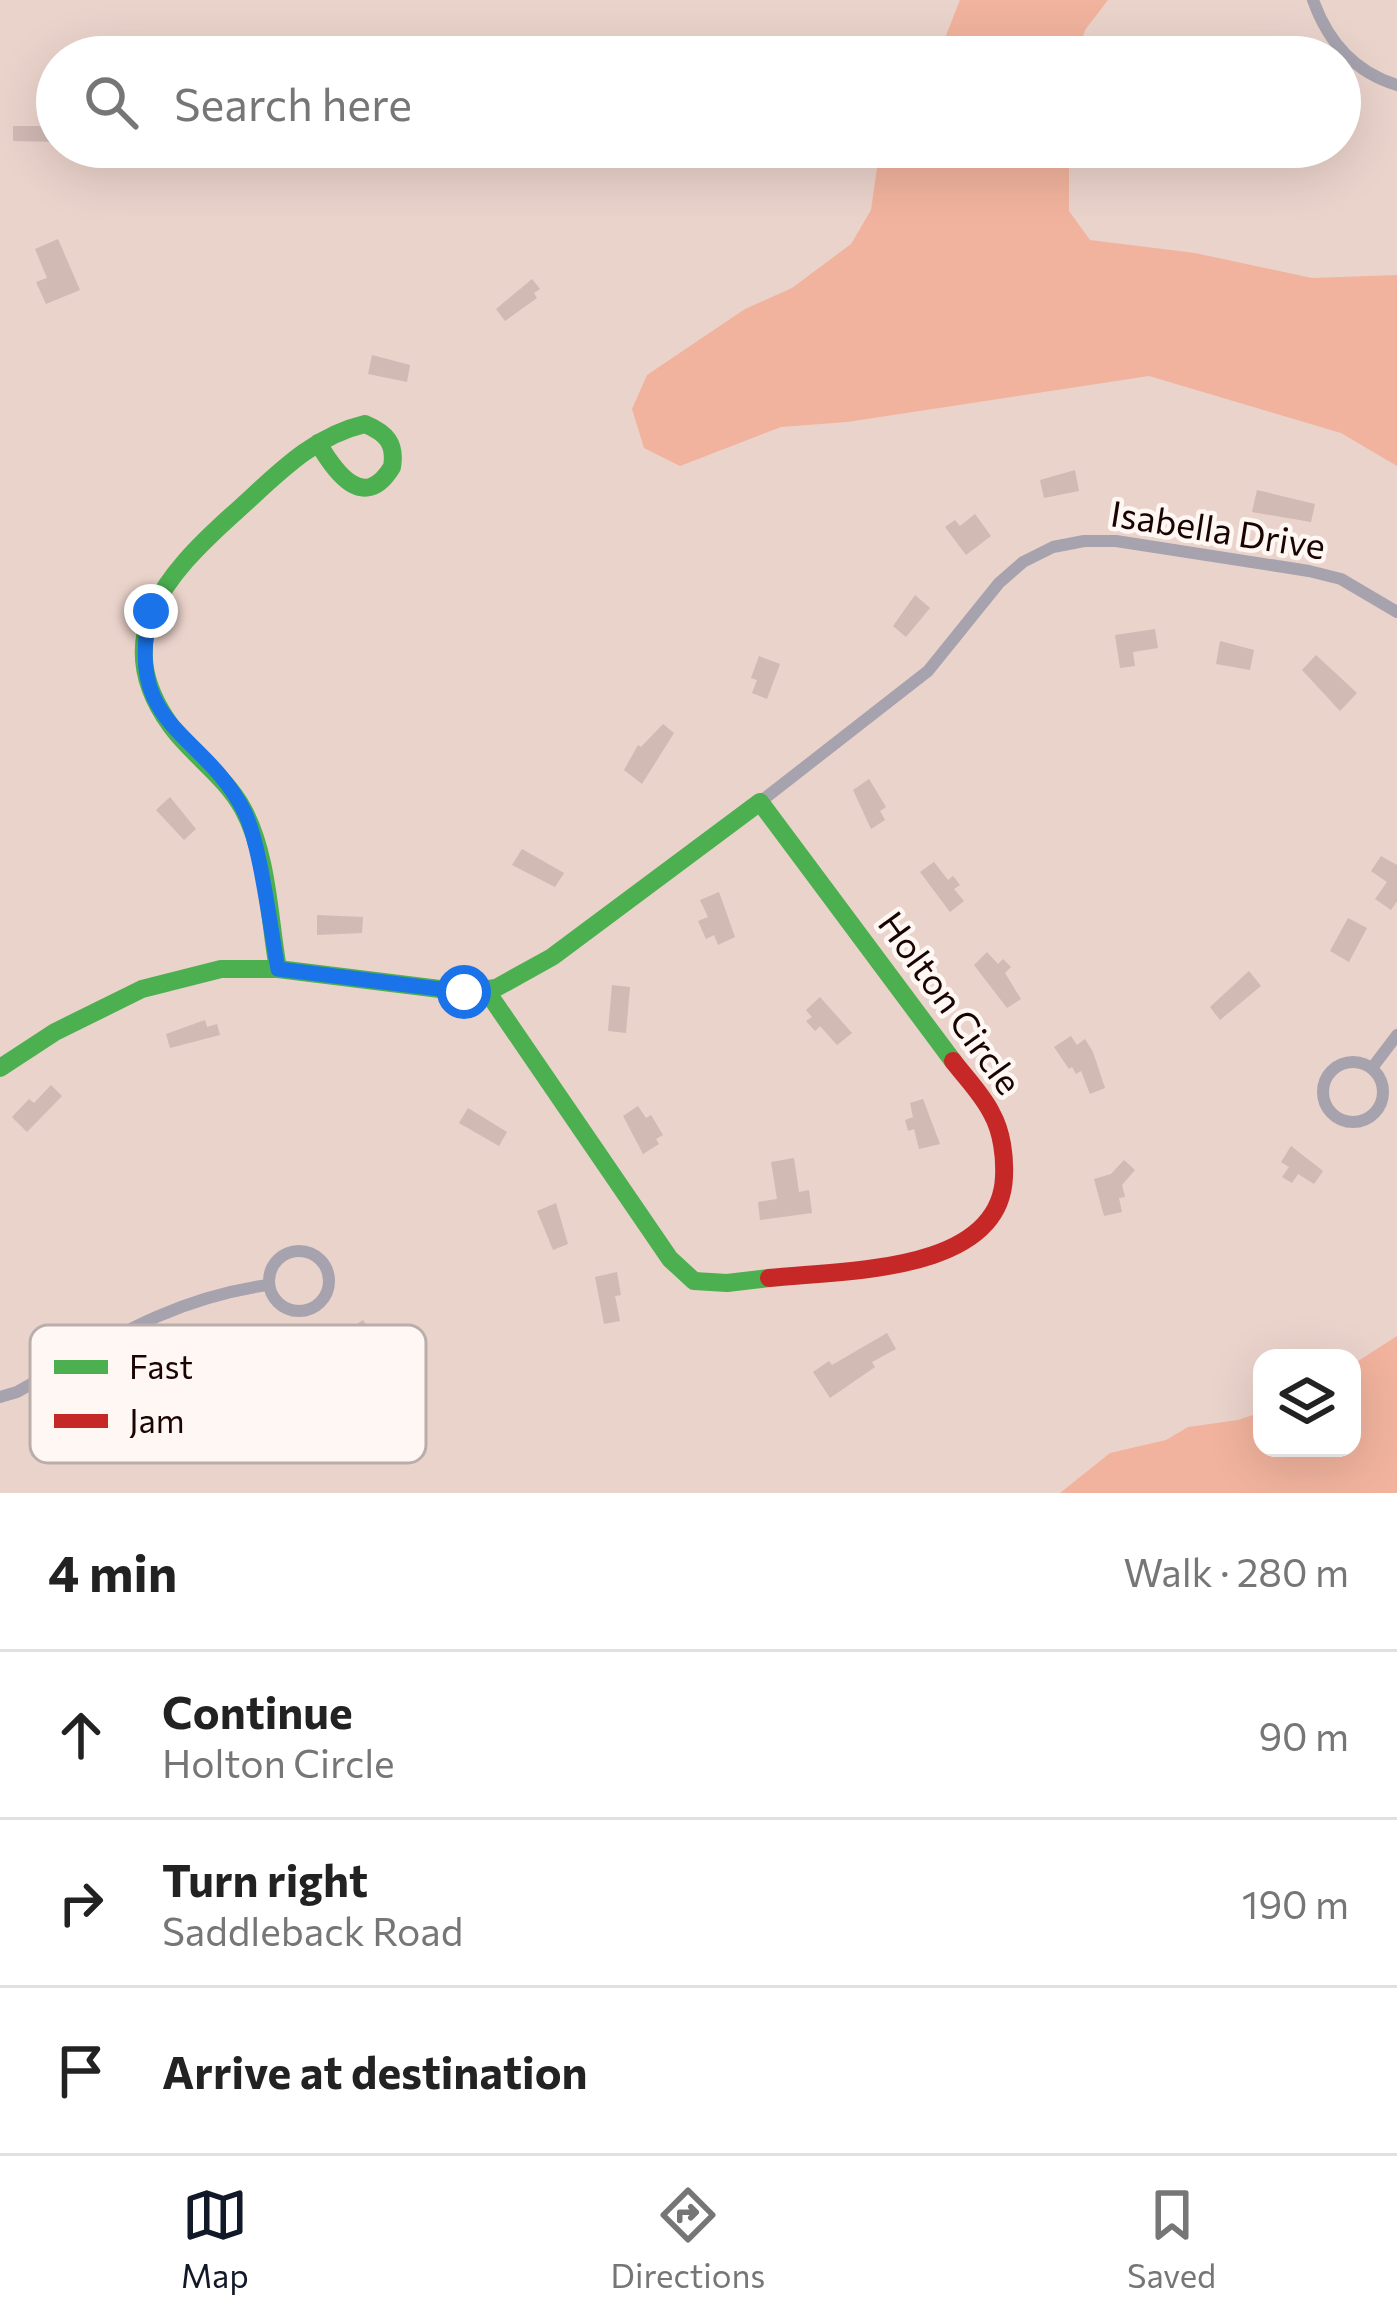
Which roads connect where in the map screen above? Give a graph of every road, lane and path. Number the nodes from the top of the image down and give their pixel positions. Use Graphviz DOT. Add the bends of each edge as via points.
graph roads {
  1 [pos="1313,0"];
  2 [pos="1330,36"];
  3 [pos="1361,69"];
  4 [pos="1397,85"];
  5 [pos="318,443"];
  6 [pos="1397,612"];
  7 [pos="760,802"];
  8 [pos="278,969"];
  9 [pos="486,990"];
  10 [pos="1397,1035"];
  11 [pos="0,1068"];
  12 [pos="1372,1068"];
  13 [pos="268,1285"];
  14 [pos="134,1325"];
  15 [pos="30,1385"];
  16 [pos="0,1397"];
  1 -- 2 [label="street"];
  3 -- 4 [label="street"];
  5 -- 8 [label="street" via="171,574 151,611 145,648 160,708 243,809"];
  6 -- 7 [label="street, Isabella Drive" via="1341,579 1309,571 1116,542 1053,547 1011,572 928,671"];
  7 -- 9 [label="street" via="552,957"];
  7 -- 9 [label="street, Holton Circle" via="992,1113 1008,1175 980,1233 921,1260 694,1281 670,1259"];
  8 -- 9 [label="street"];
  8 -- 11 [label="street" via="221,969 142,989"];
  10 -- 12 [label="street"];
  12 -- 12 [label="street" via="1346,1063 1329,1073 1324,1103 1338,1118 1358,1122 1376,1111 1382,1084"];
  13 -- 13 [label="street" via="285,1308 304,1311 321,1302 329,1274 318,1257 299,1250 280,1257"];
  13 -- 14 [label="street" via="186,1302"];
  15 -- 16 [label="street"];
}
